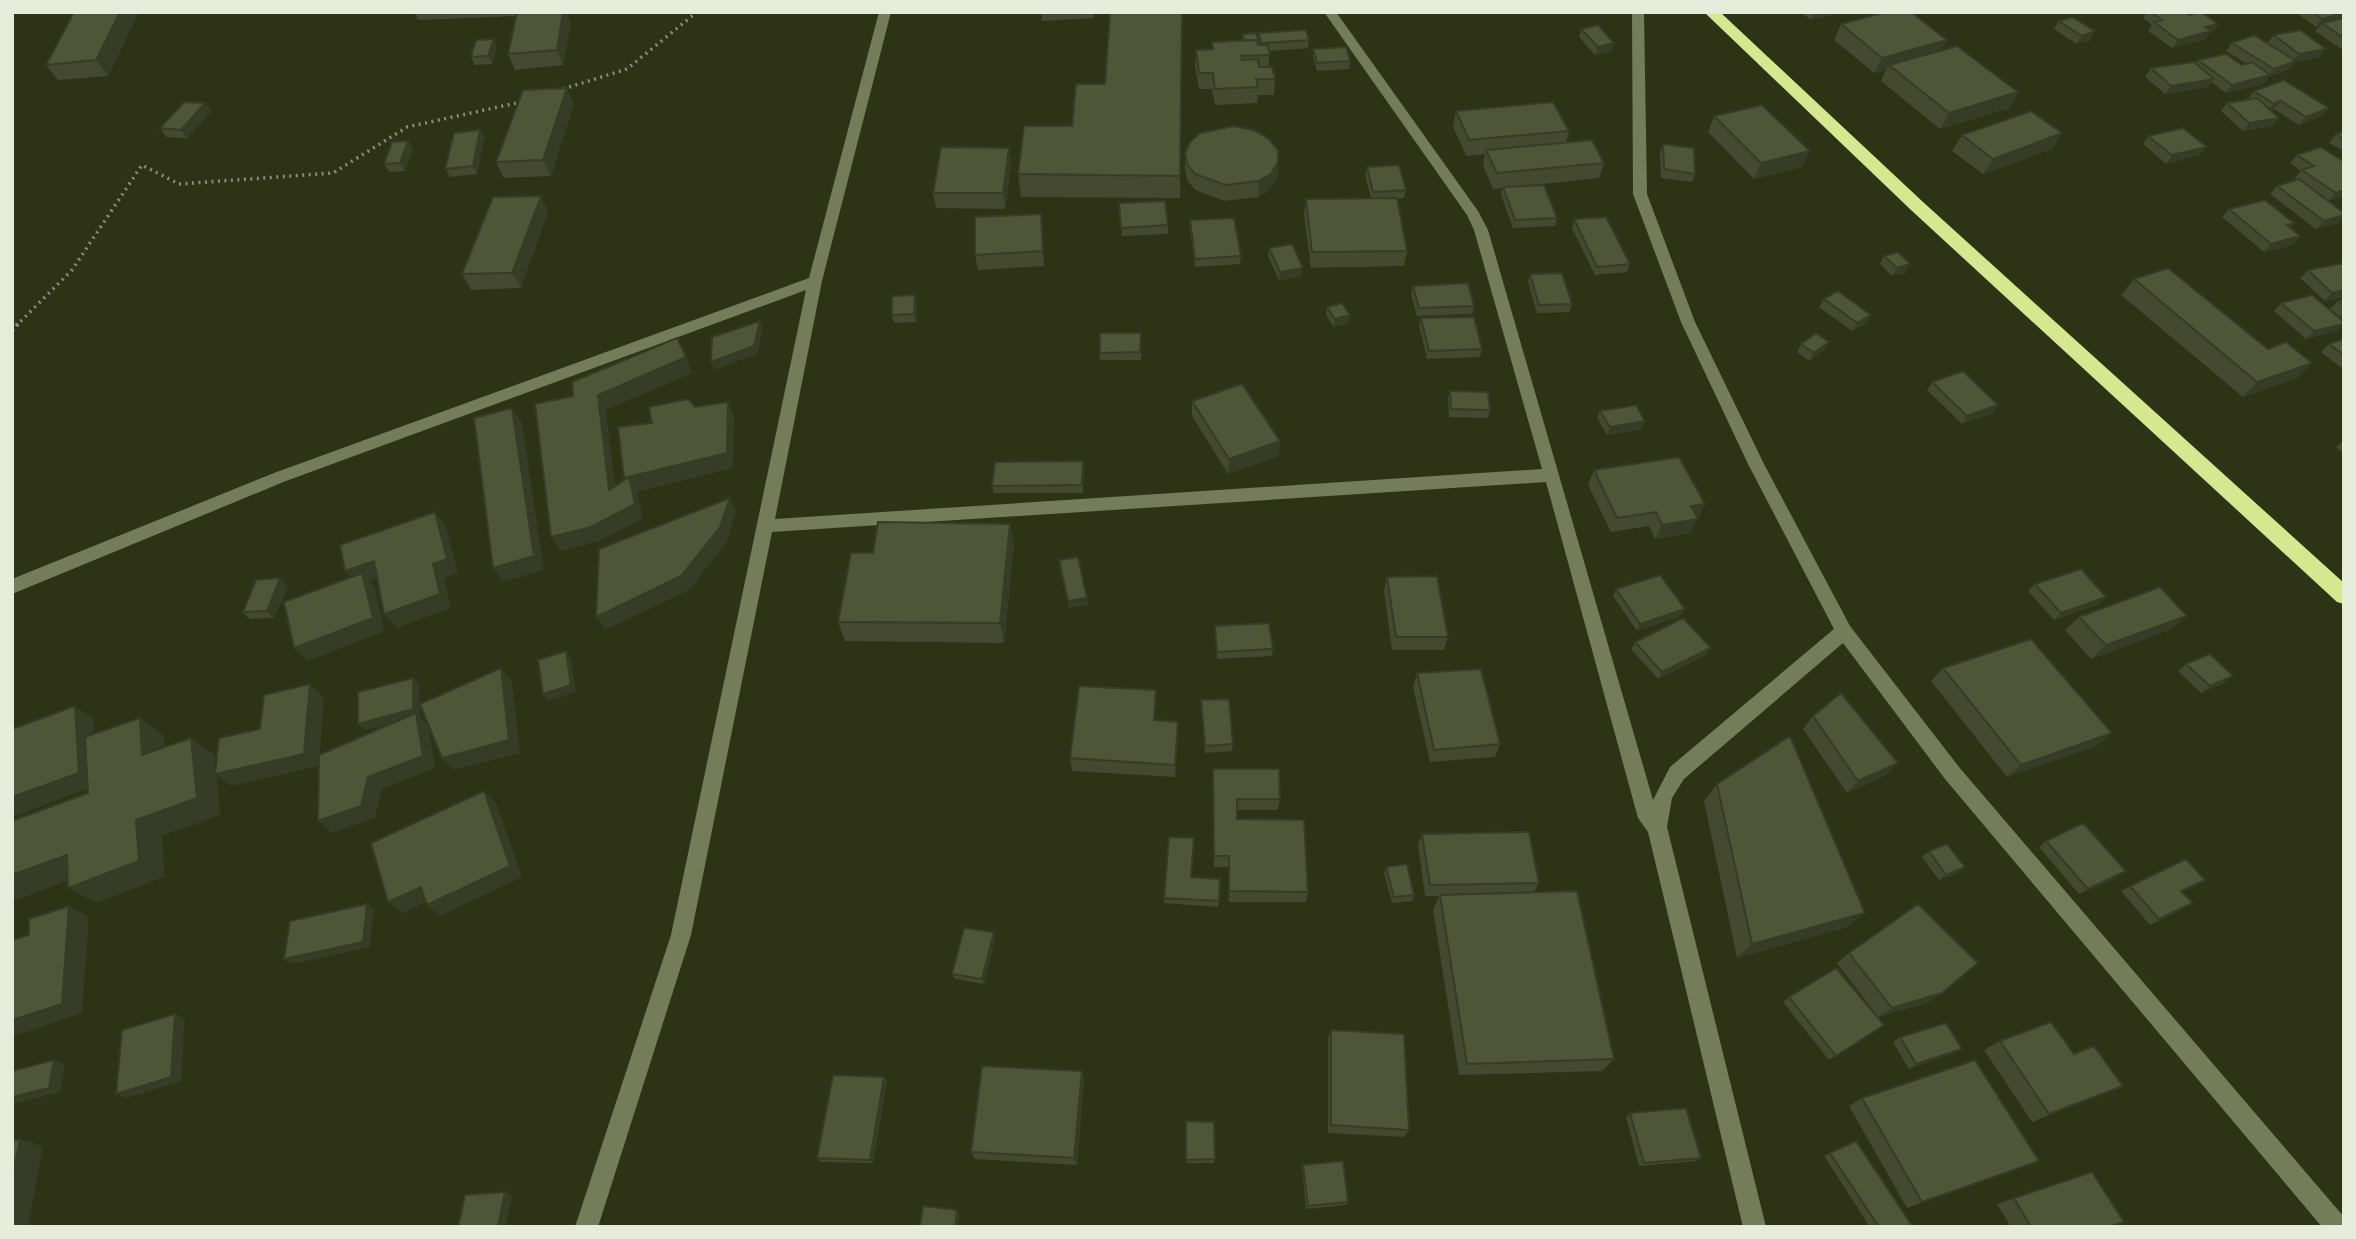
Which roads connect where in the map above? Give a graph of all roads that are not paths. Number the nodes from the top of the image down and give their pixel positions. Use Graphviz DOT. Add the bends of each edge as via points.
graph roads {
  1 [pos="885,12"];
  2 [pos="1330,12"];
  3 [pos="1638,12"];
  4 [pos="1711,12"];
  5 [pos="815,281"];
  6 [pos="1552,475"];
  7 [pos="765,526"];
  8 [pos="12,587"];
  9 [pos="2344,596"];
  10 [pos="1844,631"];
  11 [pos="1657,827"];
  12 [pos="586,1227"];
  13 [pos="1755,1227"];
  14 [pos="2337,1227"];
  1 -- 5 [label="street"];
  2 -- 6 [label="street" via="1474,214"];
  3 -- 10 [label="street" via="1640,194 1688,322"];
  4 -- 9 [label="highway"];
  5 -- 7 [label="street"];
  5 -- 8 [label="street" via="280,477"];
  6 -- 7 [label="street"];
  6 -- 11 [label="street" via="1648,818"];
  7 -- 12 [label="street" via="681,935"];
  10 -- 11 [label="street" via="1676,773 1663,796"];
  10 -- 14 [label="street" via="1952,773"];
  11 -- 13 [label="street"];
}
